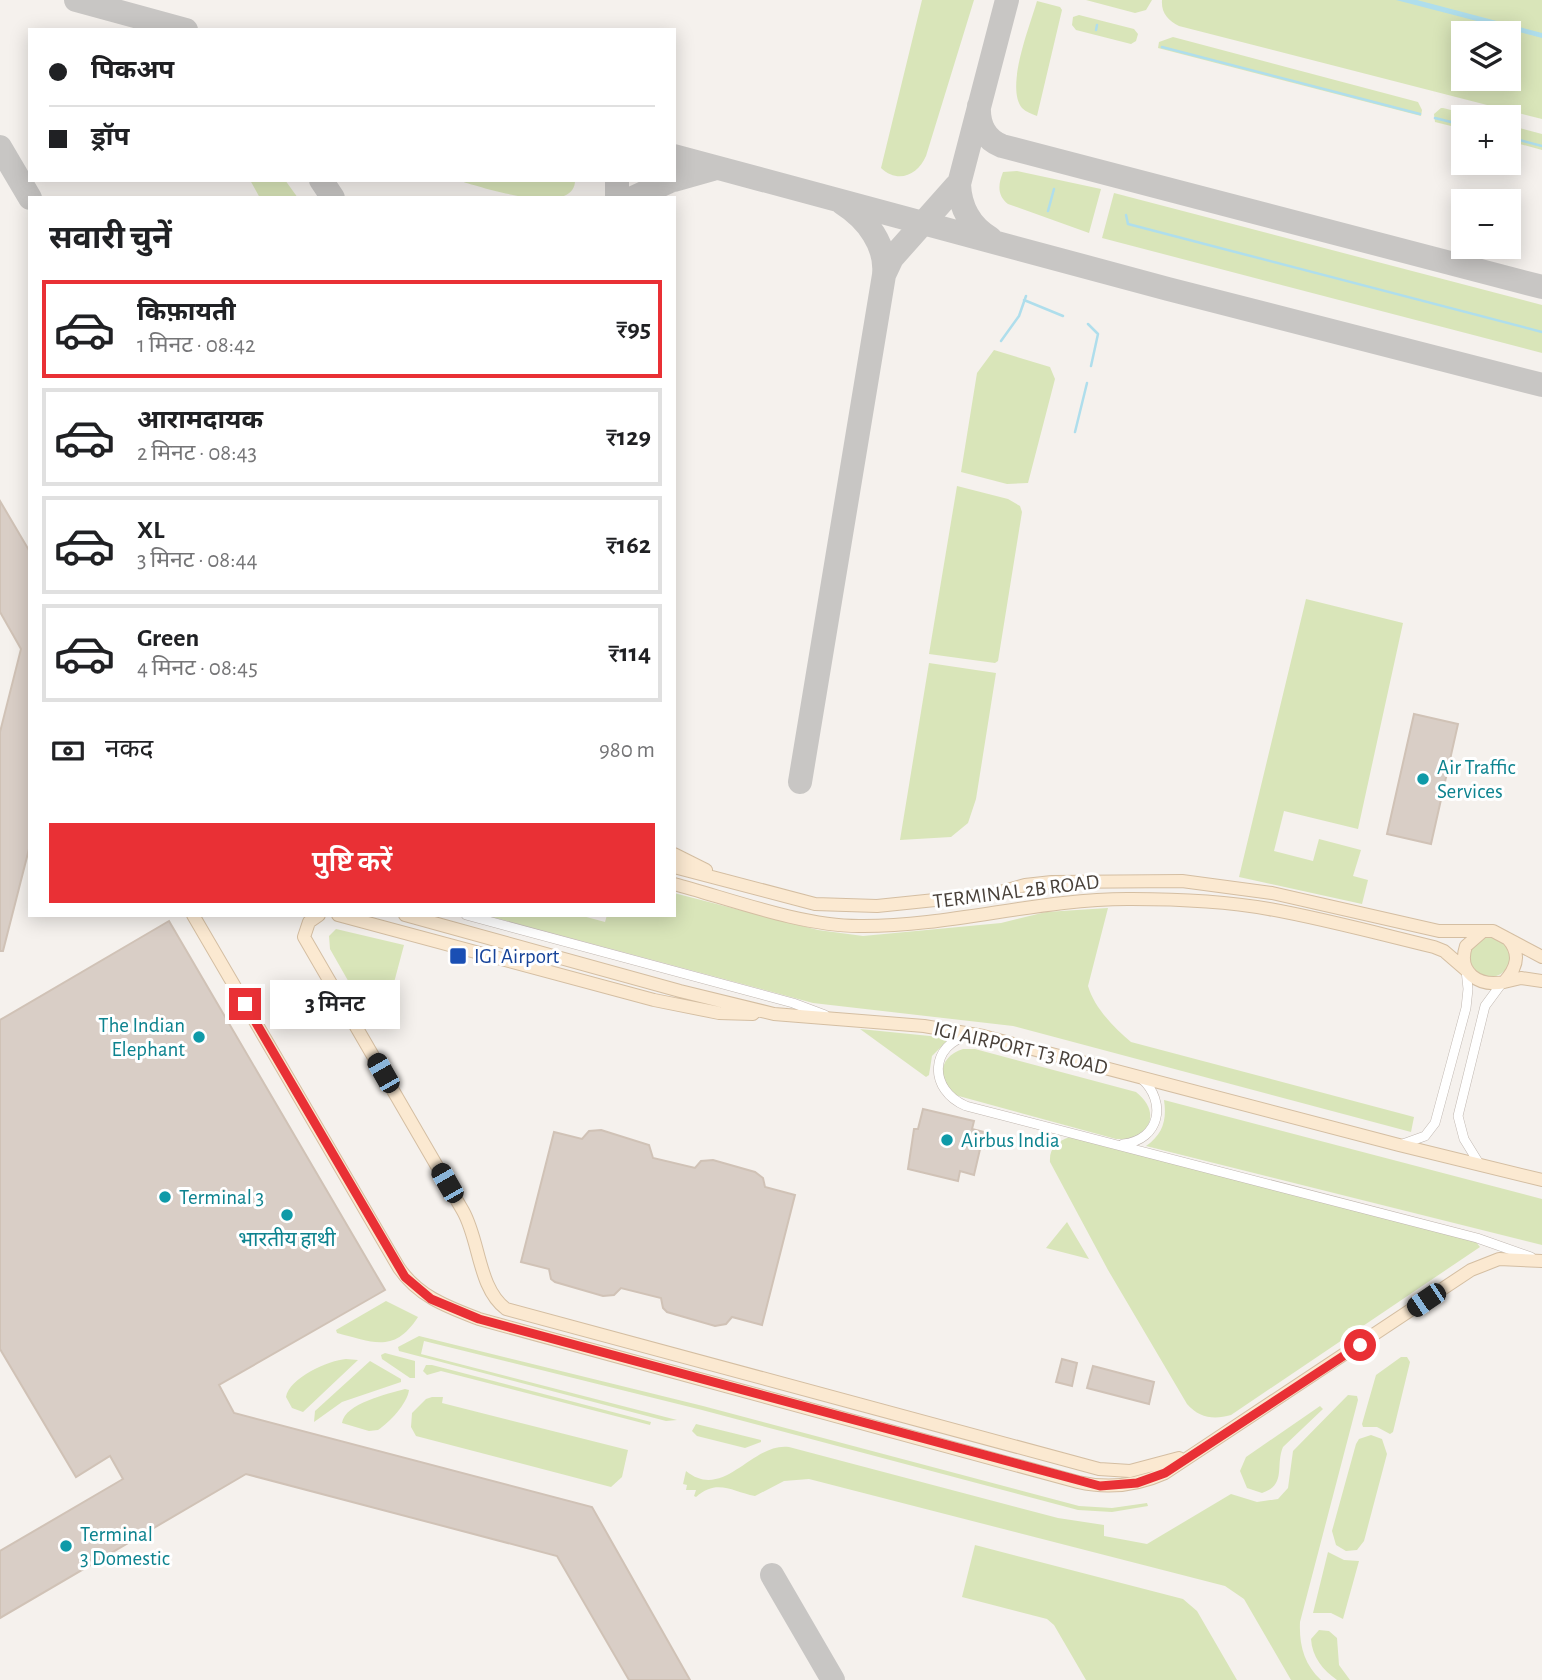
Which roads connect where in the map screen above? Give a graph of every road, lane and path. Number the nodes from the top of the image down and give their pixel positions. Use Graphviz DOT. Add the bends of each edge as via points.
graph roads {
  1 [pos="676,855"];
  2 [pos="676,868"];
  3 [pos="728,882"];
  4 [pos="1052,882"];
  5 [pos="676,885"];
  6 [pos="1063,902"];
  7 [pos="194,917"];
  8 [pos="316,917"];
  9 [pos="345,917"];
  10 [pos="412,917"];
  11 [pos="473,917"];
  12 [pos="1484,932"];
  13 [pos="1508,938"];
  14 [pos="1542,957"];
  15 [pos="1466,970"];
  16 [pos="1542,981"];
  17 [pos="1504,982"];
  18 [pos="774,1014"];
  19 [pos="832,1017"];
  20 [pos="983,1036"];
  21 [pos="1131,1074"];
  22 [pos="1114,1144"];
  23 [pos="1399,1145"];
  24 [pos="1480,1165"];
  25 [pos="1542,1180"];
  26 [pos="1539,1260"];
  27 [pos="1199,1451"];
  1 -- 3 [label="main road"];
  2 -- 3 [label="main road, TERMINAL 2B ROAD"];
  3 -- 4 [label="main road, TERMINAL 2B ROAD" via="815,904 856,907 993,894"];
  4 -- 6 [label="main road" via="1053,898"];
  4 -- 12 [label="main road, TERMINAL 2B ROAD" via="1182,881 1285,896 1439,931"];
  5 -- 6 [label="main road, TERMINAL 2B ROAD" via="811,921 858,926 1000,914"];
  6 -- 15 [label="main road, TERMINAL 2B ROAD" via="1177,900 1270,909 1434,947"];
  7 -- 27 [label="main road" via="399,1269 419,1291 448,1307 1078,1482 1114,1486 1151,1479"];
  8 -- 27 [label="main road" via="309,922 304,937 463,1211 489,1289 506,1309 1099,1469 1147,1468"];
  9 -- 18 [label="main road" via="654,1000 719,1013"];
  10 -- 18 [label="main road, IGI AIRPORT T3 ROAD"];
  11 -- 19 [label="street"];
  12 -- 13 [label="main road"];
  12 -- 15 [label="main road" via="1466,946"];
  13 -- 14 [label="main road"];
  13 -- 17 [label="main road" via="1517,961"];
  15 -- 17 [label="main road" via="1486,984"];
  15 -- 23 [label="street" via="1466,1008 1435,1123 1425,1136"];
  16 -- 17 [label="main road" via="1521,978"];
  17 -- 24 [label="street" via="1485,1006 1458,1116 1464,1139"];
  18 -- 19 [label="main road, IGI AIRPORT T3 ROAD"];
  19 -- 20 [label="main road, IGI AIRPORT T3 ROAD"];
  20 -- 21 [label="main road, IGI AIRPORT T3 ROAD"];
  20 -- 22 [label="street" via="961,1037 944,1052 938,1073 955,1102"];
  21 -- 22 [label="street" via="1152,1088 1157,1099 1155,1124 1138,1141"];
  21 -- 23 [label="main road, IGI AIRPORT T3 ROAD"];
  22 -- 26 [label="street" via="1478,1238"];
  23 -- 24 [label="main road, IGI AIRPORT T3 ROAD"];
  24 -- 25 [label="main road, IGI AIRPORT T3 ROAD"];
  26 -- 27 [label="main road" via="1499,1259 1471,1270"];
}
